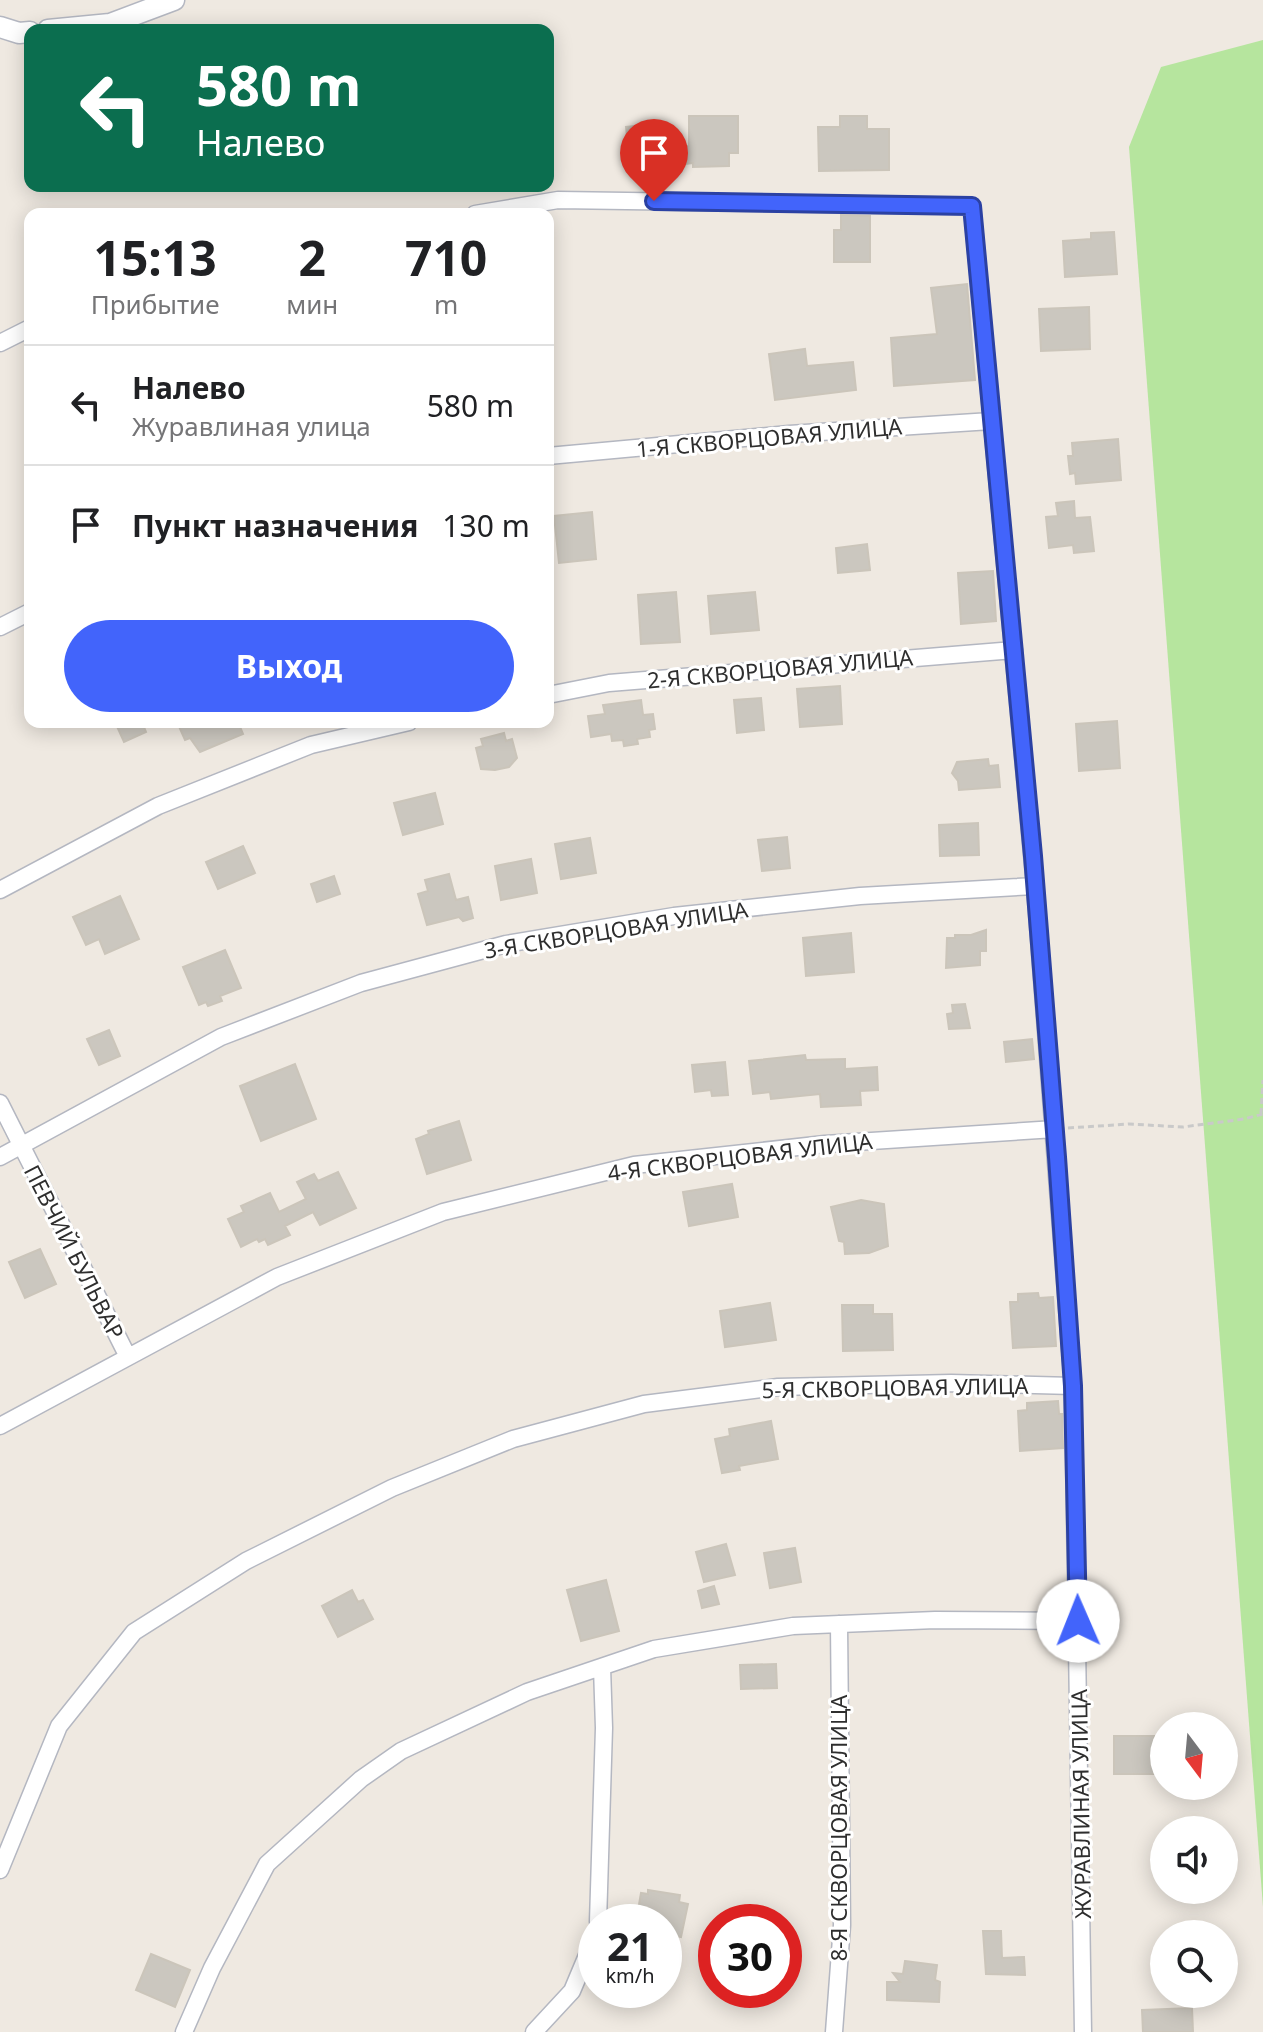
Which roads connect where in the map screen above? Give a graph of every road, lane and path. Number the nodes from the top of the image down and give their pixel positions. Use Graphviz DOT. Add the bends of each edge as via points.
graph roads {
  1 [pos="174,0"];
  2 [pos="110,24"];
  3 [pos="0,27"];
  4 [pos="24,33"];
  5 [pos="511,208"];
  6 [pos="24,331"];
  7 [pos="0,343"];
  8 [pos="991,421"];
  9 [pos="554,455"];
  10 [pos="24,615"];
  11 [pos="0,627"];
  12 [pos="1014,650"];
  13 [pos="554,694"];
  14 [pos="383,728"];
  15 [pos="1035,886"];
  16 [pos="0,890"];
  17 [pos="1263,1080"];
  18 [pos="0,1103"];
  19 [pos="1262,1114"];
  20 [pos="1055,1129"];
  21 [pos="21,1147"];
  22 [pos="0,1157"];
  23 [pos="128,1357"];
  24 [pos="1073,1386"];
  25 [pos="0,1426"];
  26 [pos="1078,1621"];
  27 [pos="839,1624"];
  28 [pos="602,1667"];
  29 [pos="0,1870"];
  30 [pos="599,1904"];
  31 [pos="578,1977"];
  32 [pos="1084,2031"];
  33 [pos="184,2032"];
  34 [pos="534,2032"];
  35 [pos="834,2032"];
  1 -- 2 [label="street"];
  3 -- 4 [label="street"];
  5 -- 8 [label="street, ЖУРАВЛИНАЯ УЛИЦА" via="558,200 972,206"];
  6 -- 7 [label="street"];
  8 -- 9 [label="street, 1-Я СКВОРЦОВАЯ УЛИЦА"];
  8 -- 12 [label="street, ЖУРАВЛИНАЯ УЛИЦА"];
  10 -- 11 [label="street"];
  12 -- 13 [label="street, 2-Я СКВОРЦОВАЯ УЛИЦА" via="609,683"];
  12 -- 15 [label="street, ЖУРАВЛИНАЯ УЛИЦА"];
  14 -- 16 [label="street" via="311,745 158,806"];
  15 -- 20 [label="street, ЖУРАВЛИНАЯ УЛИЦА"];
  15 -- 21 [label="street, 3-Я СКВОРЦОВАЯ УЛИЦА" via="860,896 690,914 506,944 361,983 221,1037"];
  17 -- 19 [label="path"];
  18 -- 21 [label="street, ПЕВЧИЙ БУЛЬВАР"];
  19 -- 20 [label="path" via="1183,1127"];
  20 -- 23 [label="street, 4-Я СКВОРЦОВАЯ УЛИЦА" via="825,1144 634,1165 443,1212 277,1277"];
  20 -- 24 [label="street, ЖУРАВЛИНАЯ УЛИЦА"];
  21 -- 22 [label="street, 3-Я СКВОРЦОВАЯ УЛИЦА"];
  21 -- 23 [label="street, ПЕВЧИЙ БУЛЬВАР"];
  23 -- 25 [label="street, 4-Я СКВОРЦОВАЯ УЛИЦА"];
  24 -- 26 [label="street, ЖУРАВЛИНАЯ УЛИЦА"];
  24 -- 29 [label="street, 5-Я СКВОРЦОВАЯ УЛИЦА" via="778,1387 644,1404 513,1439 392,1488 246,1561 134,1632 59,1726"];
  26 -- 27 [label="street"];
  26 -- 32 [label="street, ЖУРАВЛИНАЯ УЛИЦА"];
  27 -- 28 [label="street" via="793,1626 654,1649"];
  27 -- 35 [label="street, 8-Я СКВОРЦОВАЯ УЛИЦА" via="842,1925"];
  28 -- 30 [label="street"];
  28 -- 33 [label="street" via="499,1705 401,1751 361,1779 267,1864"];
  31 -- 34 [label="street" via="572,1991"];
}
